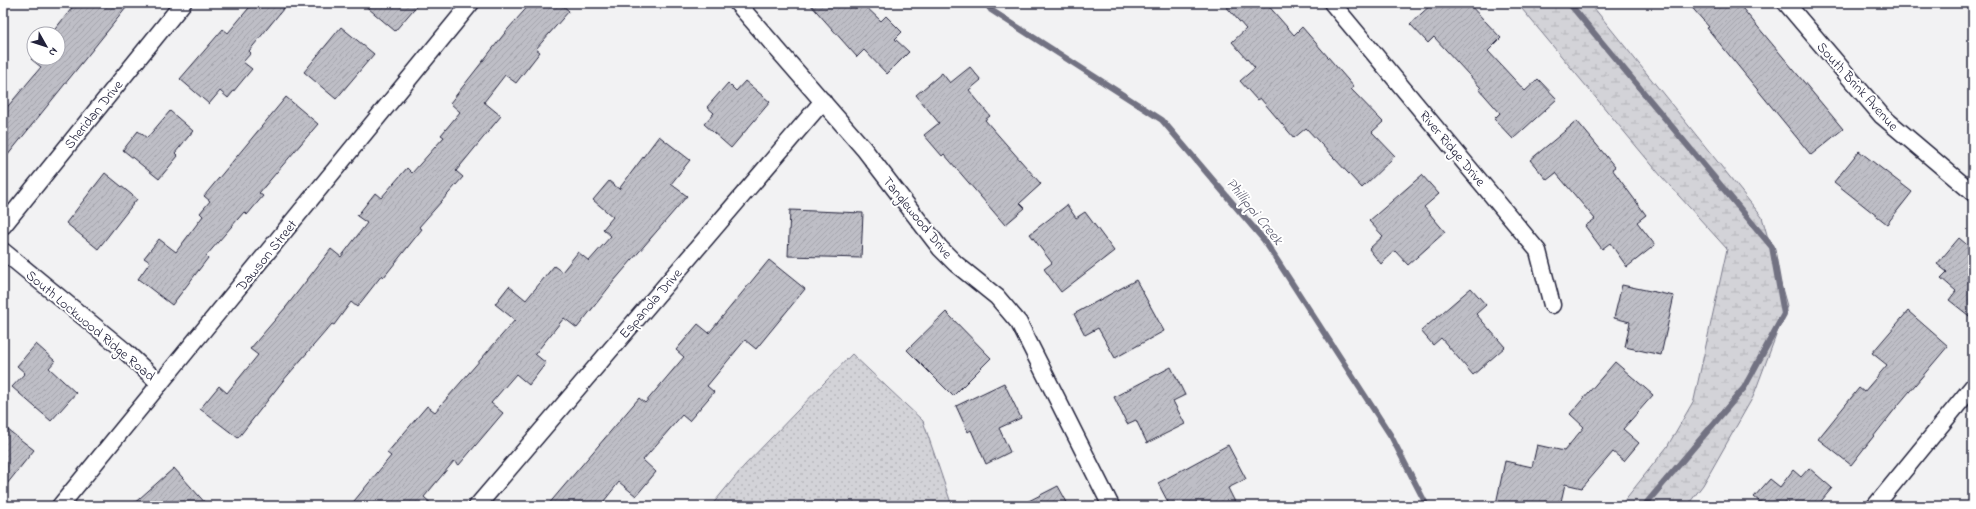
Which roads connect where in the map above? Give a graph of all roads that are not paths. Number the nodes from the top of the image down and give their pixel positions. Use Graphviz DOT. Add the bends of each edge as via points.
graph roads {
  1 [pos="183,3"];
  2 [pos="471,3"];
  3 [pos="737,3"];
  4 [pos="1332,3"];
  5 [pos="1786,3"];
  6 [pos="823,101"];
  7 [pos="1973,193"];
  8 [pos="3,226"];
  9 [pos="3,251"];
  10 [pos="1552,305"];
  11 [pos="160,384"];
  12 [pos="1973,386"];
  13 [pos="60,506"];
  14 [pos="476,506"];
  15 [pos="1111,506"];
  16 [pos="1875,506"];
  1 -- 8 [label="street, Sheridan Drive"];
  2 -- 11 [label="street, Dawson Street"];
  3 -- 6 [label="street, Tanglewood Drive"];
  4 -- 10 [label="street, River Ridge Drive" via="1538,251"];
  5 -- 7 [label="street, South Brink Avenue" via="1882,116"];
  6 -- 14 [label="street, Espanola Drive"];
  6 -- 15 [label="street, Tanglewood Drive" via="864,149 940,248 997,297 1019,323"];
  9 -- 11 [label="street, South Lockwood Ridge Road" via="125,351"];
  11 -- 13 [label="street, Dawson Street"];
  12 -- 16 [label="street"];
}
